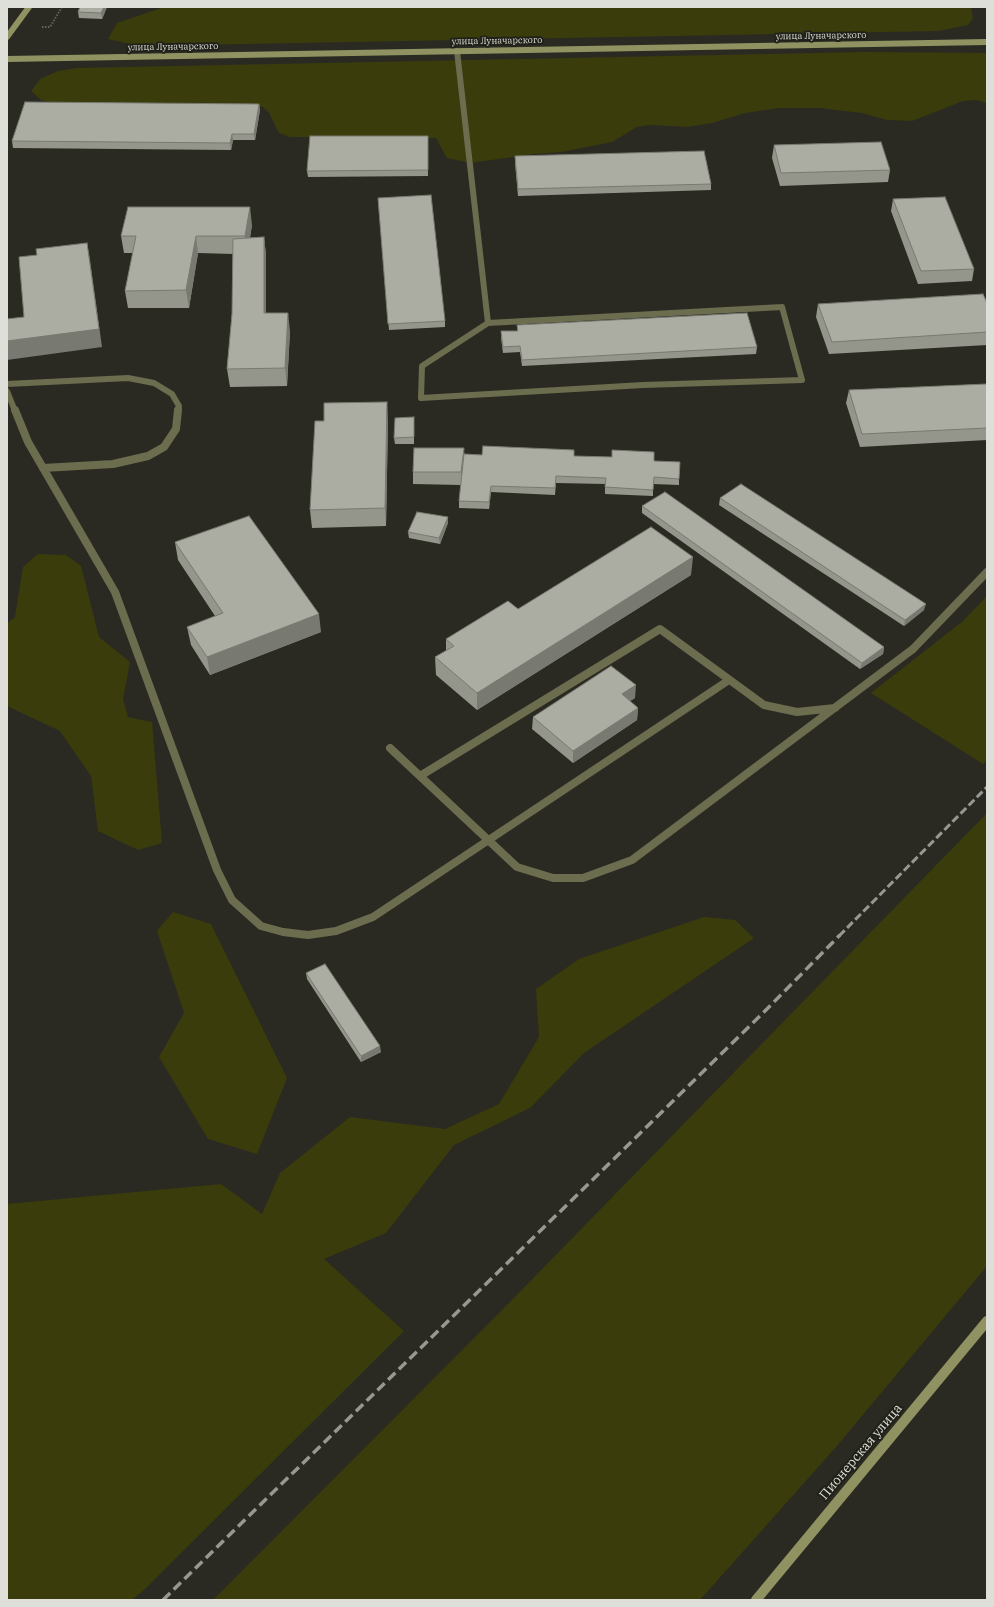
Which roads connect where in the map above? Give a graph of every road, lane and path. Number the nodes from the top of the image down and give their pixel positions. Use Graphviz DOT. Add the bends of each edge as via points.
graph roads {
  1 [pos="29,7"];
  2 [pos="7,37"];
  3 [pos="987,42"];
  4 [pos="457,51"];
  5 [pos="7,59"];
  6 [pos="488,323"];
  7 [pos="7,384"];
  8 [pos="7,391"];
  9 [pos="43,468"];
  10 [pos="987,572"];
  11 [pos="729,680"];
  12 [pos="836,708"];
  13 [pos="390,748"];
  14 [pos="420,776"];
  15 [pos="489,841"];
  16 [pos="987,1322"];
  17 [pos="756,1600"];
  1 -- 2 [label="main road"];
  3 -- 4 [label="main road, улица Луначарского"];
  4 -- 5 [label="main road, улица Луначарского"];
  4 -- 6 [label="street"];
  6 -- 6 [label="street" via="422,366 421,398 802,380 782,307"];
  7 -- 9 [label="street" via="128,378 154,383 172,394 179,406 176,429 164,448 148,456 113,464"];
  8 -- 9 [label="street" via="28,442"];
  9 -- 15 [label="street" via="115,592 216,870 232,900 261,926 308,935 336,931 373,917"];
  10 -- 12 [label="street" via="913,649"];
  11 -- 12 [label="street" via="764,705 797,712"];
  11 -- 14 [label="street" via="660,629"];
  11 -- 15 [label="street"];
  12 -- 15 [label="street" via="632,860 583,878 554,878 517,868"];
  13 -- 14 [label="street"];
  14 -- 15 [label="street"];
  16 -- 17 [label="main road, Пионерская улица"];
}
